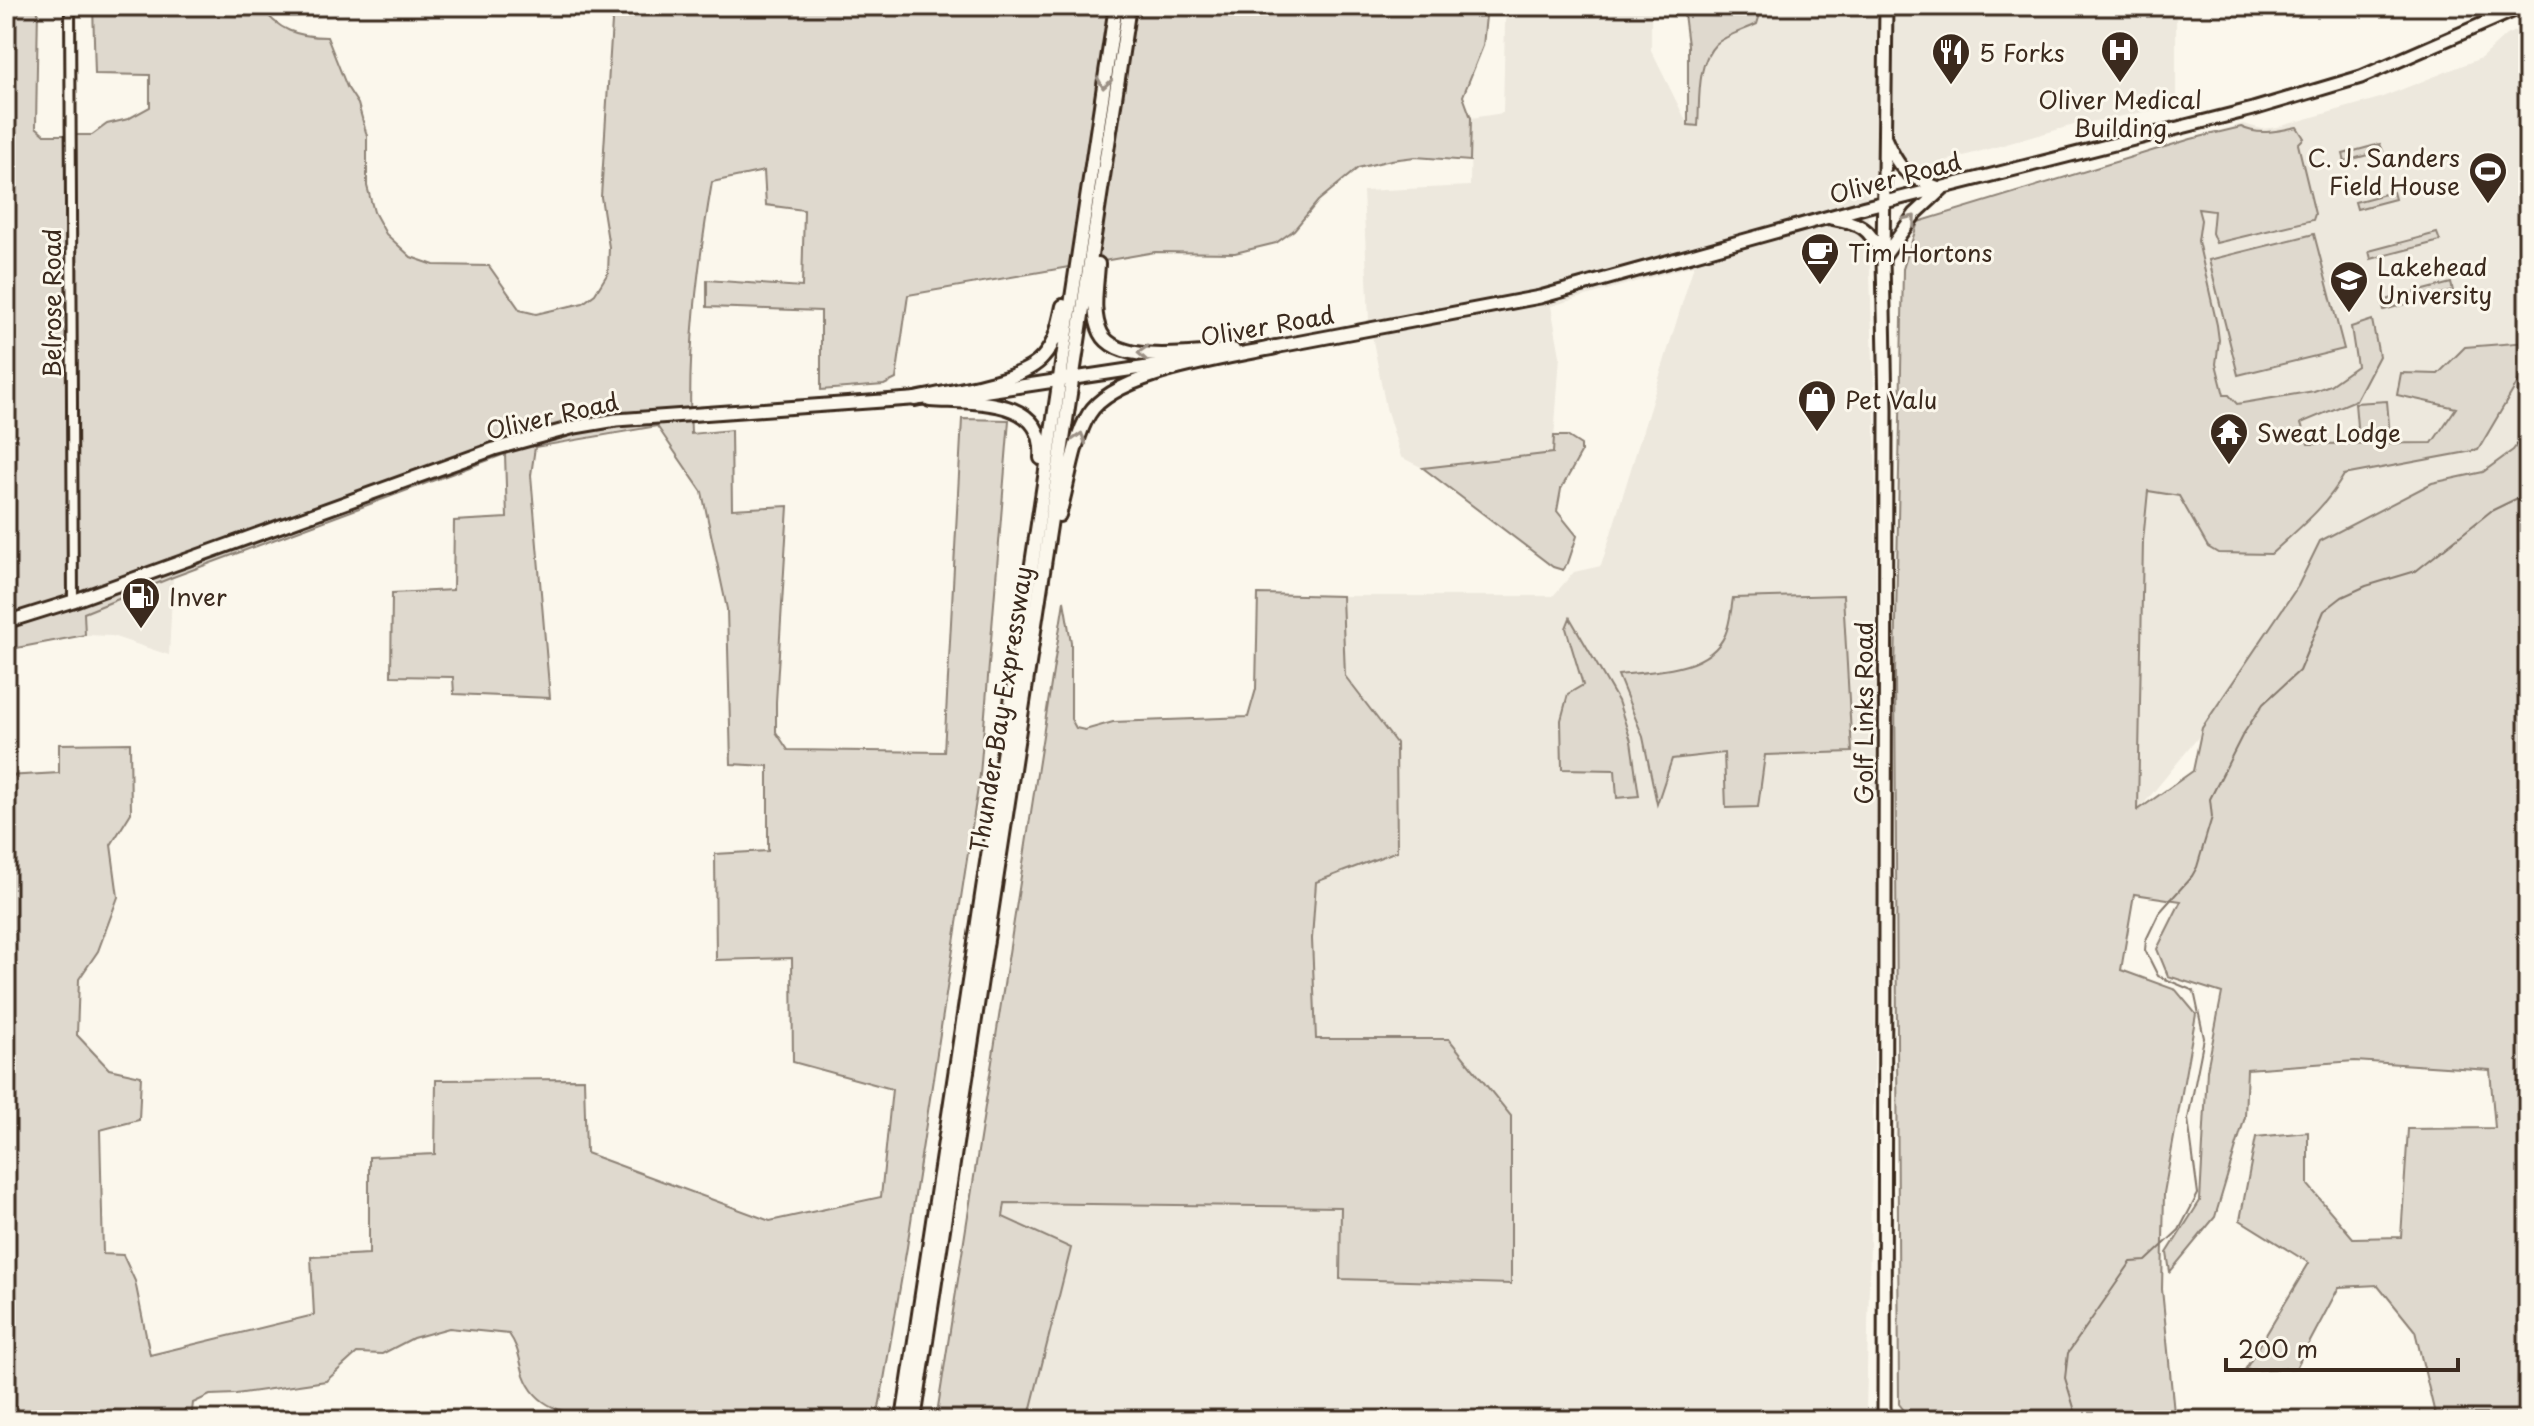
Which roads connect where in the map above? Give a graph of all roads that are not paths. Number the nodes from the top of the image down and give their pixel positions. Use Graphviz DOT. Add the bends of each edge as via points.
graph roads {
  1 [pos="70,6"];
  2 [pos="1116,6"];
  3 [pos="1129,6"];
  4 [pos="1886,6"];
  5 [pos="2524,6"];
  6 [pos="1883,133"];
  7 [pos="1942,187"];
  8 [pos="1100,202"];
  9 [pos="1883,202"];
  10 [pos="1085,207"];
  11 [pos="1827,218"];
  12 [pos="1883,259"];
  13 [pos="1276,347"];
  14 [pos="1073,379"];
  15 [pos="1059,381"];
  16 [pos="915,399"];
  17 [pos="1045,567"];
  18 [pos="1030,573"];
  19 [pos="73,601"];
  20 [pos="6,622"];
  21 [pos="903,1420"];
  22 [pos="914,1420"];
  23 [pos="1884,1420"];
  1 -- 19 [label="street, Belrose Road"];
  2 -- 10 [label="highway, Thunder Bay Expressway, one-way"];
  3 -- 8 [label="highway, Thunder Bay Expressway"];
  4 -- 6 [label="main road, Golf Links Road"];
  5 -- 7 [label="main road, Oliver Road" via="2409,58 2323,89"];
  6 -- 7 [label="main road" via="1902,169"];
  6 -- 9 [label="main road, Golf Links Road"];
  7 -- 9 [label="main road, Oliver Road"];
  12 -- 7 [label="main road, one-way"];
  13 -- 8 [label="highway, one-way" via="1140,354 1106,340 1096,305"];
  8 -- 14 [label="highway, Thunder Bay Expressway"];
  9 -- 11 [label="main road, Oliver Road"];
  9 -- 12 [label="main road, Golf Links Road"];
  10 -- 15 [label="highway, Thunder Bay Expressway"];
  10 -- 16 [label="highway" via="1054,341 1043,358 1005,378"];
  11 -- 12 [label="main road" via="1870,232"];
  11 -- 13 [label="main road, Oliver Road" via="1540,297"];
  12 -- 23 [label="main road, Golf Links Road"];
  13 -- 14 [label="main road, Oliver Road"];
  17 -- 13 [label="highway, one-way" via="1081,432 1103,398 1159,374"];
  14 -- 15 [label="main road, Oliver Road"];
  14 -- 17 [label="highway, Thunder Bay Expressway"];
  15 -- 16 [label="main road, Oliver Road"];
  15 -- 18 [label="highway, Thunder Bay Expressway"];
  16 -- 18 [label="highway" via="1010,409 1037,428 1041,449"];
  16 -- 19 [label="main road, Oliver Road" via="575,427 494,449"];
  17 -- 22 [label="highway, Thunder Bay Expressway"];
  18 -- 21 [label="highway, Thunder Bay Expressway"];
  19 -- 20 [label="main road, Oliver Road"];
}
